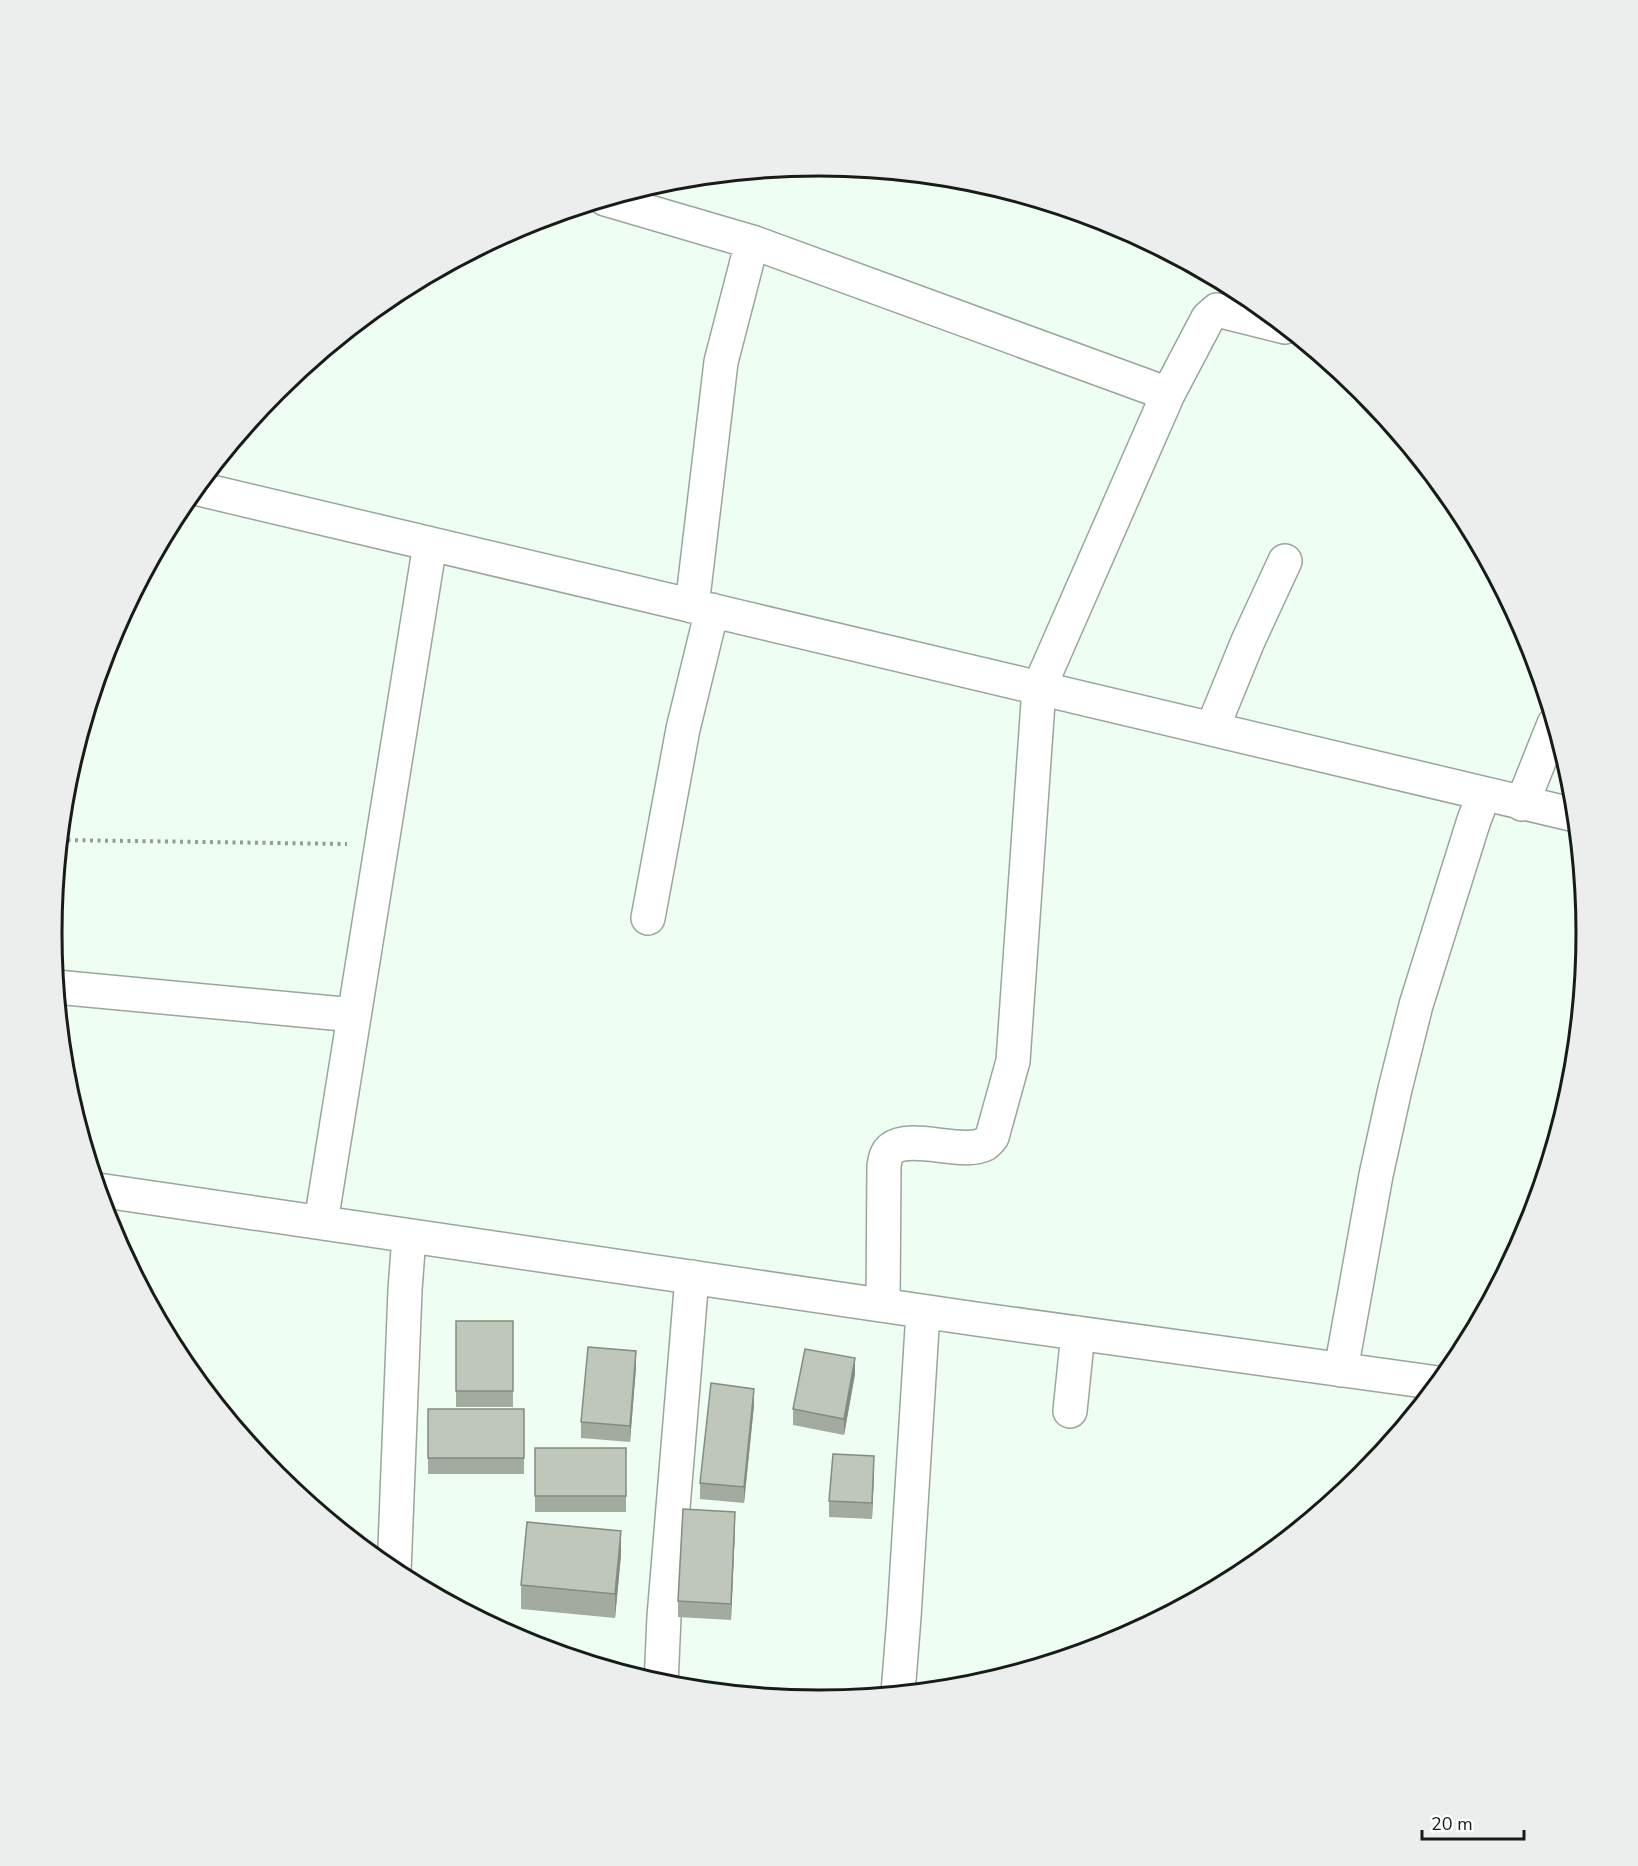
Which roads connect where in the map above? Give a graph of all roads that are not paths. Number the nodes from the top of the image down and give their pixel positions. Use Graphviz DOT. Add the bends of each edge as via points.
graph roads {
  1 [pos="618,203"];
  2 [pos="752,242"];
  3 [pos="1263,320"];
  4 [pos="1168,394"];
  5 [pos="204,491"];
  6 [pos="427,557"];
  7 [pos="1285,561"];
  8 [pos="702,608"];
  9 [pos="1039,701"];
  10 [pos="1212,729"];
  11 [pos="1550,734"];
  12 [pos="1522,804"];
  13 [pos="1480,806"];
  14 [pos="1567,813"];
  15 [pos="648,918"];
  16 [pos="63,988"];
  17 [pos="354,1015"];
  18 [pos="108,1191"];
  19 [pos="321,1222"];
  20 [pos="408,1245"];
  21 [pos="691,1284"];
  22 [pos="883,1305"];
  23 [pos="922,1318"];
  24 [pos="1076,1353"];
  25 [pos="1341,1370"];
  26 [pos="1428,1383"];
  27 [pos="1070,1411"];
  28 [pos="394,1560"];
  29 [pos="661,1674"];
  30 [pos="899,1686"];
  1 -- 2 [label="street"];
  2 -- 4 [label="street"];
  2 -- 8 [label="street" via="721,362"];
  3 -- 4 [label="street" via="1217,310 1208,318"];
  4 -- 9 [label="street"];
  5 -- 6 [label="street"];
  6 -- 8 [label="street"];
  6 -- 17 [label="street"];
  7 -- 10 [label="street"];
  8 -- 9 [label="street"];
  8 -- 15 [label="street"];
  9 -- 10 [label="street"];
  9 -- 22 [label="street" via="1013,1060 992,1137 985,1144 971,1147 906,1143 886,1155"];
  10 -- 13 [label="street"];
  11 -- 12 [label="street"];
  12 -- 13 [label="street"];
  12 -- 14 [label="street"];
  13 -- 25 [label="street" via="1416,1005 1376,1175"];
  16 -- 17 [label="street"];
  17 -- 19 [label="street"];
  18 -- 19 [label="street"];
  19 -- 20 [label="street"];
  20 -- 21 [label="street"];
  20 -- 28 [label="street"];
  21 -- 22 [label="street"];
  21 -- 29 [label="street"];
  22 -- 23 [label="street"];
  23 -- 24 [label="street"];
  23 -- 30 [label="street"];
  24 -- 25 [label="street"];
  24 -- 27 [label="street"];
  25 -- 26 [label="street"];
}
